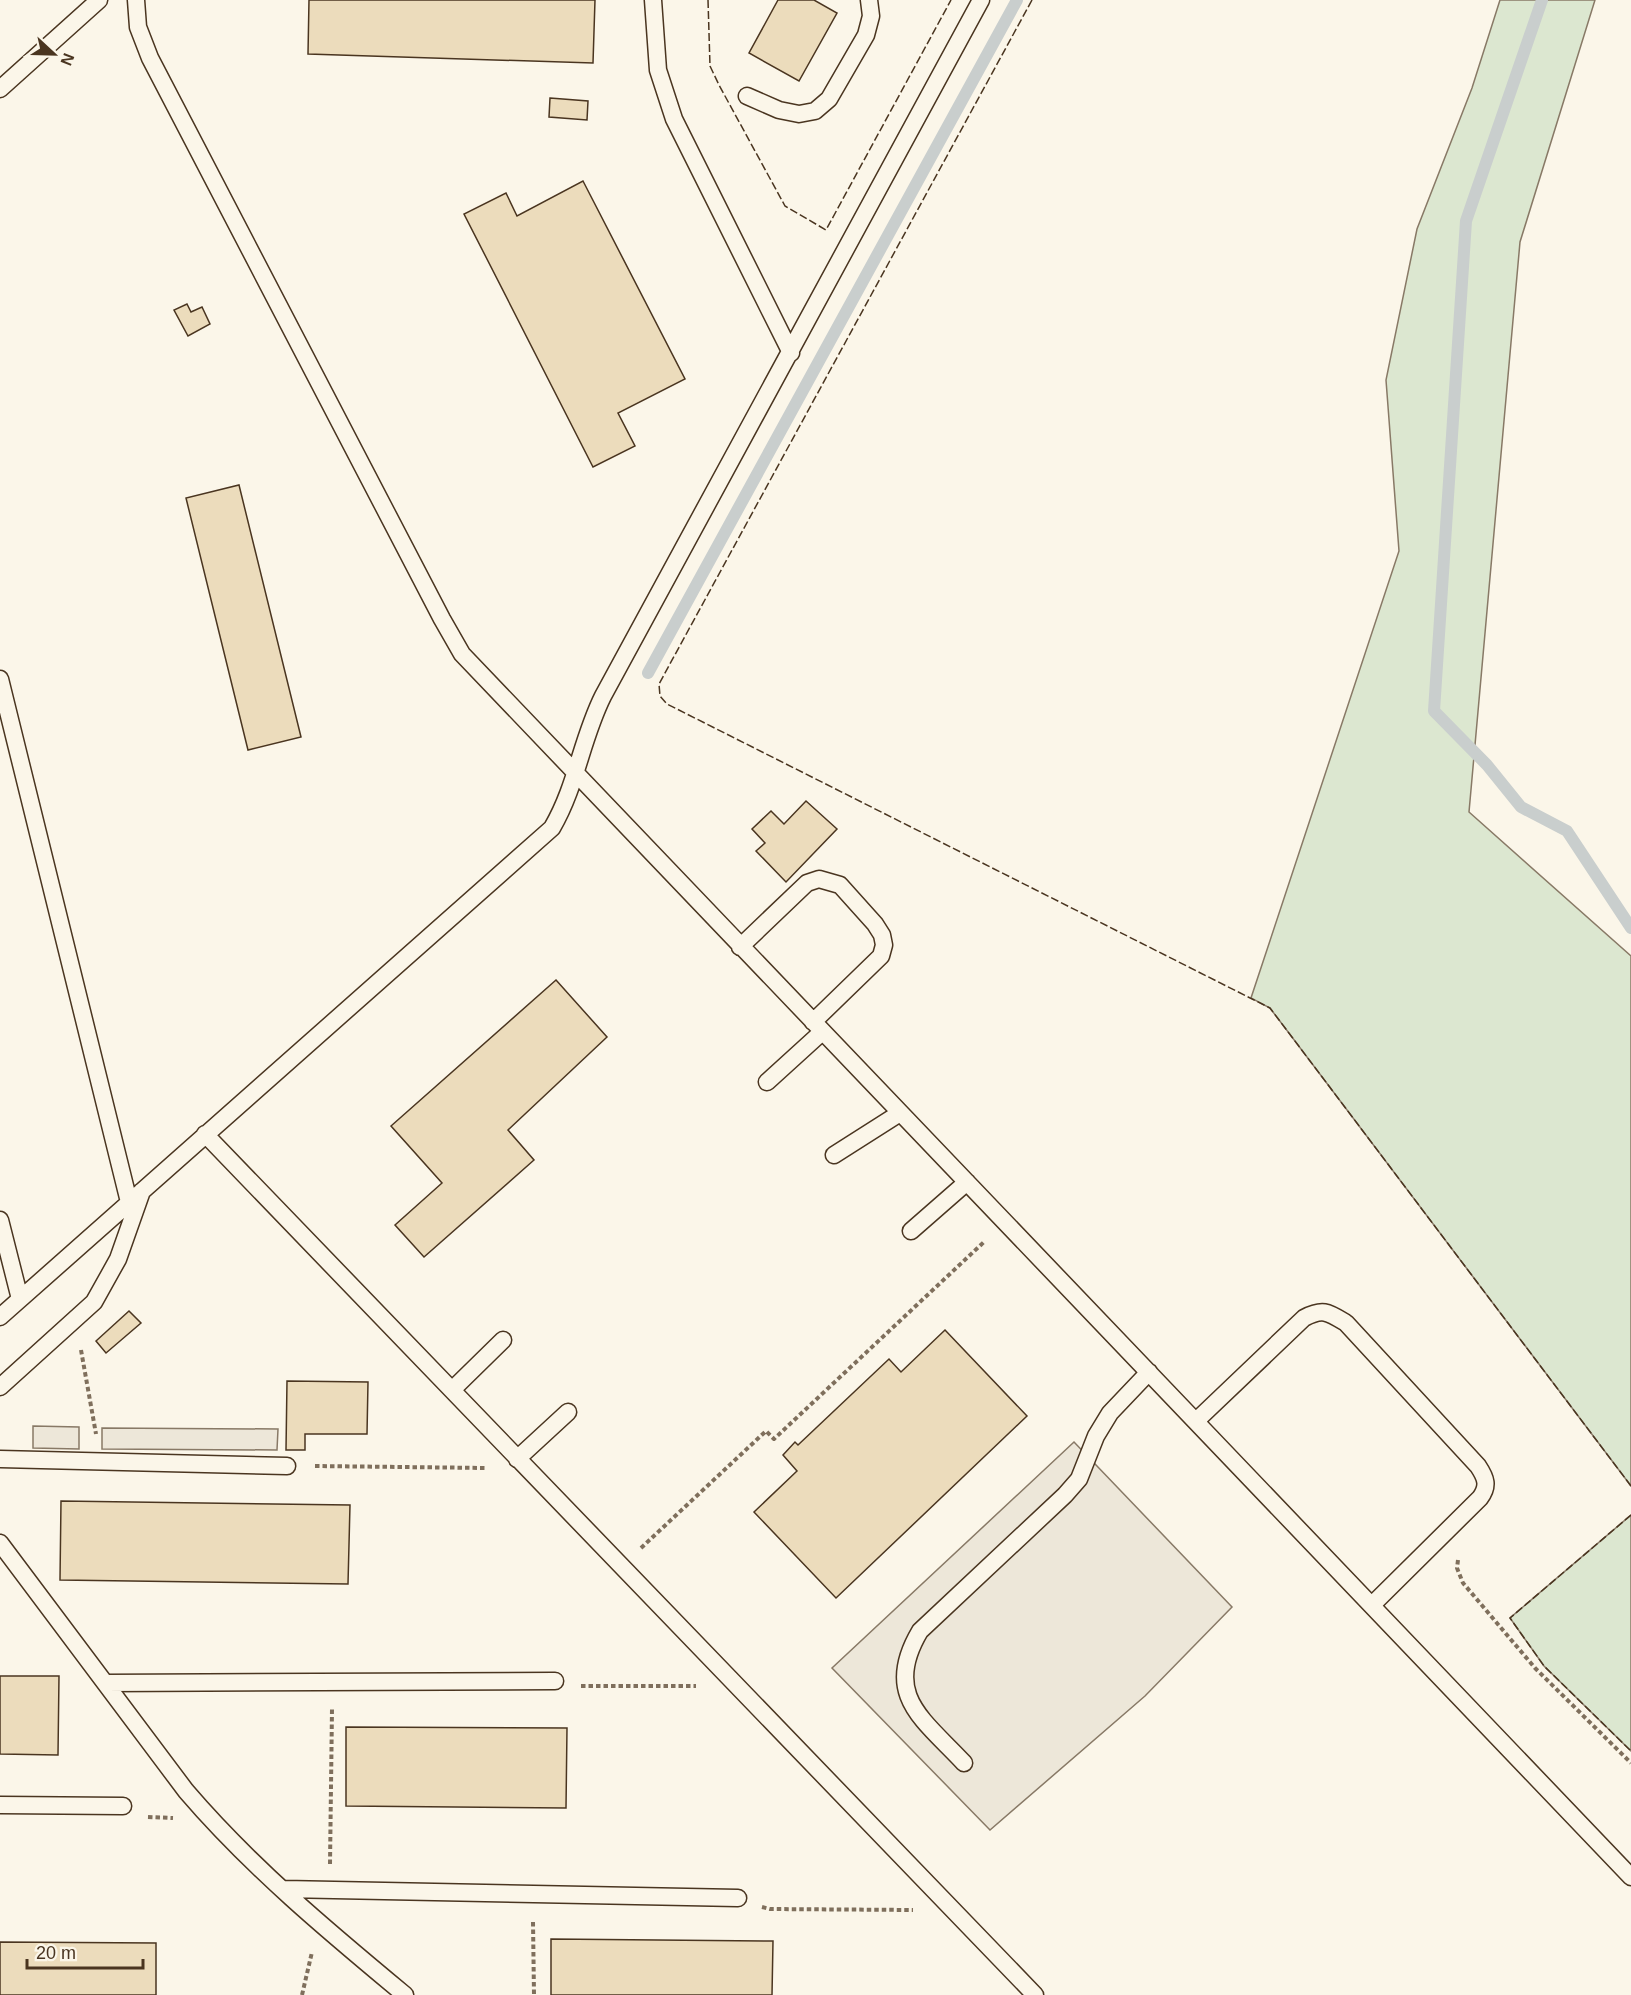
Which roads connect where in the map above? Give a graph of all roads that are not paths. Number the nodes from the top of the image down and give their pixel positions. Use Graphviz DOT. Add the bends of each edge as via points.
graph roads {
  1 [pos="99,0"];
  2 [pos="136,0"];
  3 [pos="652,0"];
  4 [pos="869,0"];
  5 [pos="981,0"];
  6 [pos="0,89"];
  7 [pos="747,96"];
  8 [pos="791,353"];
  9 [pos="0,679"];
  10 [pos="576,775"];
  11 [pos="740,947"];
  12 [pos="817,1027"];
  13 [pos="767,1082"];
  14 [pos="900,1113"];
  15 [pos="205,1134"];
  16 [pos="834,1155"];
  17 [pos="967,1182"];
  18 [pos="142,1190"];
  19 [pos="129,1202"];
  20 [pos="0,1220"];
  21 [pos="911,1231"];
  22 [pos="20,1299"];
  23 [pos="0,1317"];
  24 [pos="502,1340"];
  25 [pos="1149,1372"];
  26 [pos="0,1387"];
  27 [pos="452,1390"];
  28 [pos="568,1412"];
  29 [pos="1196,1422"];
  30 [pos="0,1459"];
  31 [pos="522,1464"];
  32 [pos="287,1466"];
  33 [pos="0,1543"];
  34 [pos="1371,1605"];
  35 [pos="555,1681"];
  36 [pos="105,1683"];
  37 [pos="964,1763"];
  38 [pos="0,1805"];
  39 [pos="123,1806"];
  40 [pos="1631,1877"];
  41 [pos="284,1889"];
  42 [pos="738,1898"];
  43 [pos="405,1995"];
  44 [pos="1035,1995"];
  1 -- 6 [label="lane"];
  2 -- 10 [label="lane" via="138,27 150,58 441,619 462,654 486,682"];
  3 -- 8 [label="lane" via="658,70 674,119"];
  4 -- 7 [label="lane" via="871,16 866,35 829,99 815,111 799,114 779,110"];
  5 -- 8 [label="lane"];
  8 -- 10 [label="lane" via="603,696 589,724"];
  9 -- 19 [label="lane"];
  10 -- 11 [label="lane"];
  10 -- 15 [label="lane" via="552,828"];
  11 -- 12 [label="lane"];
  11 -- 12 [label="lane" via="807,884 819,879 840,885 875,924 884,945 881,956"];
  12 -- 13 [label="lane"];
  12 -- 14 [label="lane"];
  14 -- 16 [label="lane"];
  14 -- 17 [label="lane"];
  15 -- 18 [label="lane"];
  15 -- 27 [label="lane"];
  17 -- 21 [label="lane"];
  17 -- 25 [label="lane"];
  18 -- 19 [label="lane"];
  18 -- 26 [label="lane" via="118,1259 94,1302"];
  19 -- 22 [label="lane"];
  20 -- 22 [label="lane"];
  22 -- 23 [label="lane"];
  24 -- 27 [label="lane"];
  25 -- 29 [label="lane"];
  25 -- 37 [label="lane" via="1110,1413 1079,1479 920,1631 908,1651 904,1678 910,1706"];
  27 -- 31 [label="lane"];
  28 -- 31 [label="lane"];
  29 -- 34 [label="lane"];
  29 -- 34 [label="lane" via="1304,1318 1318,1311 1346,1323 1485,1478 1486,1490 1479,1498"];
  30 -- 32 [label="lane"];
  31 -- 44 [label="lane"];
  33 -- 36 [label="lane"];
  34 -- 40 [label="lane"];
  35 -- 36 [label="lane"];
  36 -- 41 [label="lane" via="210,1818"];
  38 -- 39 [label="lane"];
  41 -- 42 [label="lane"];
  41 -- 43 [label="lane"];
}
